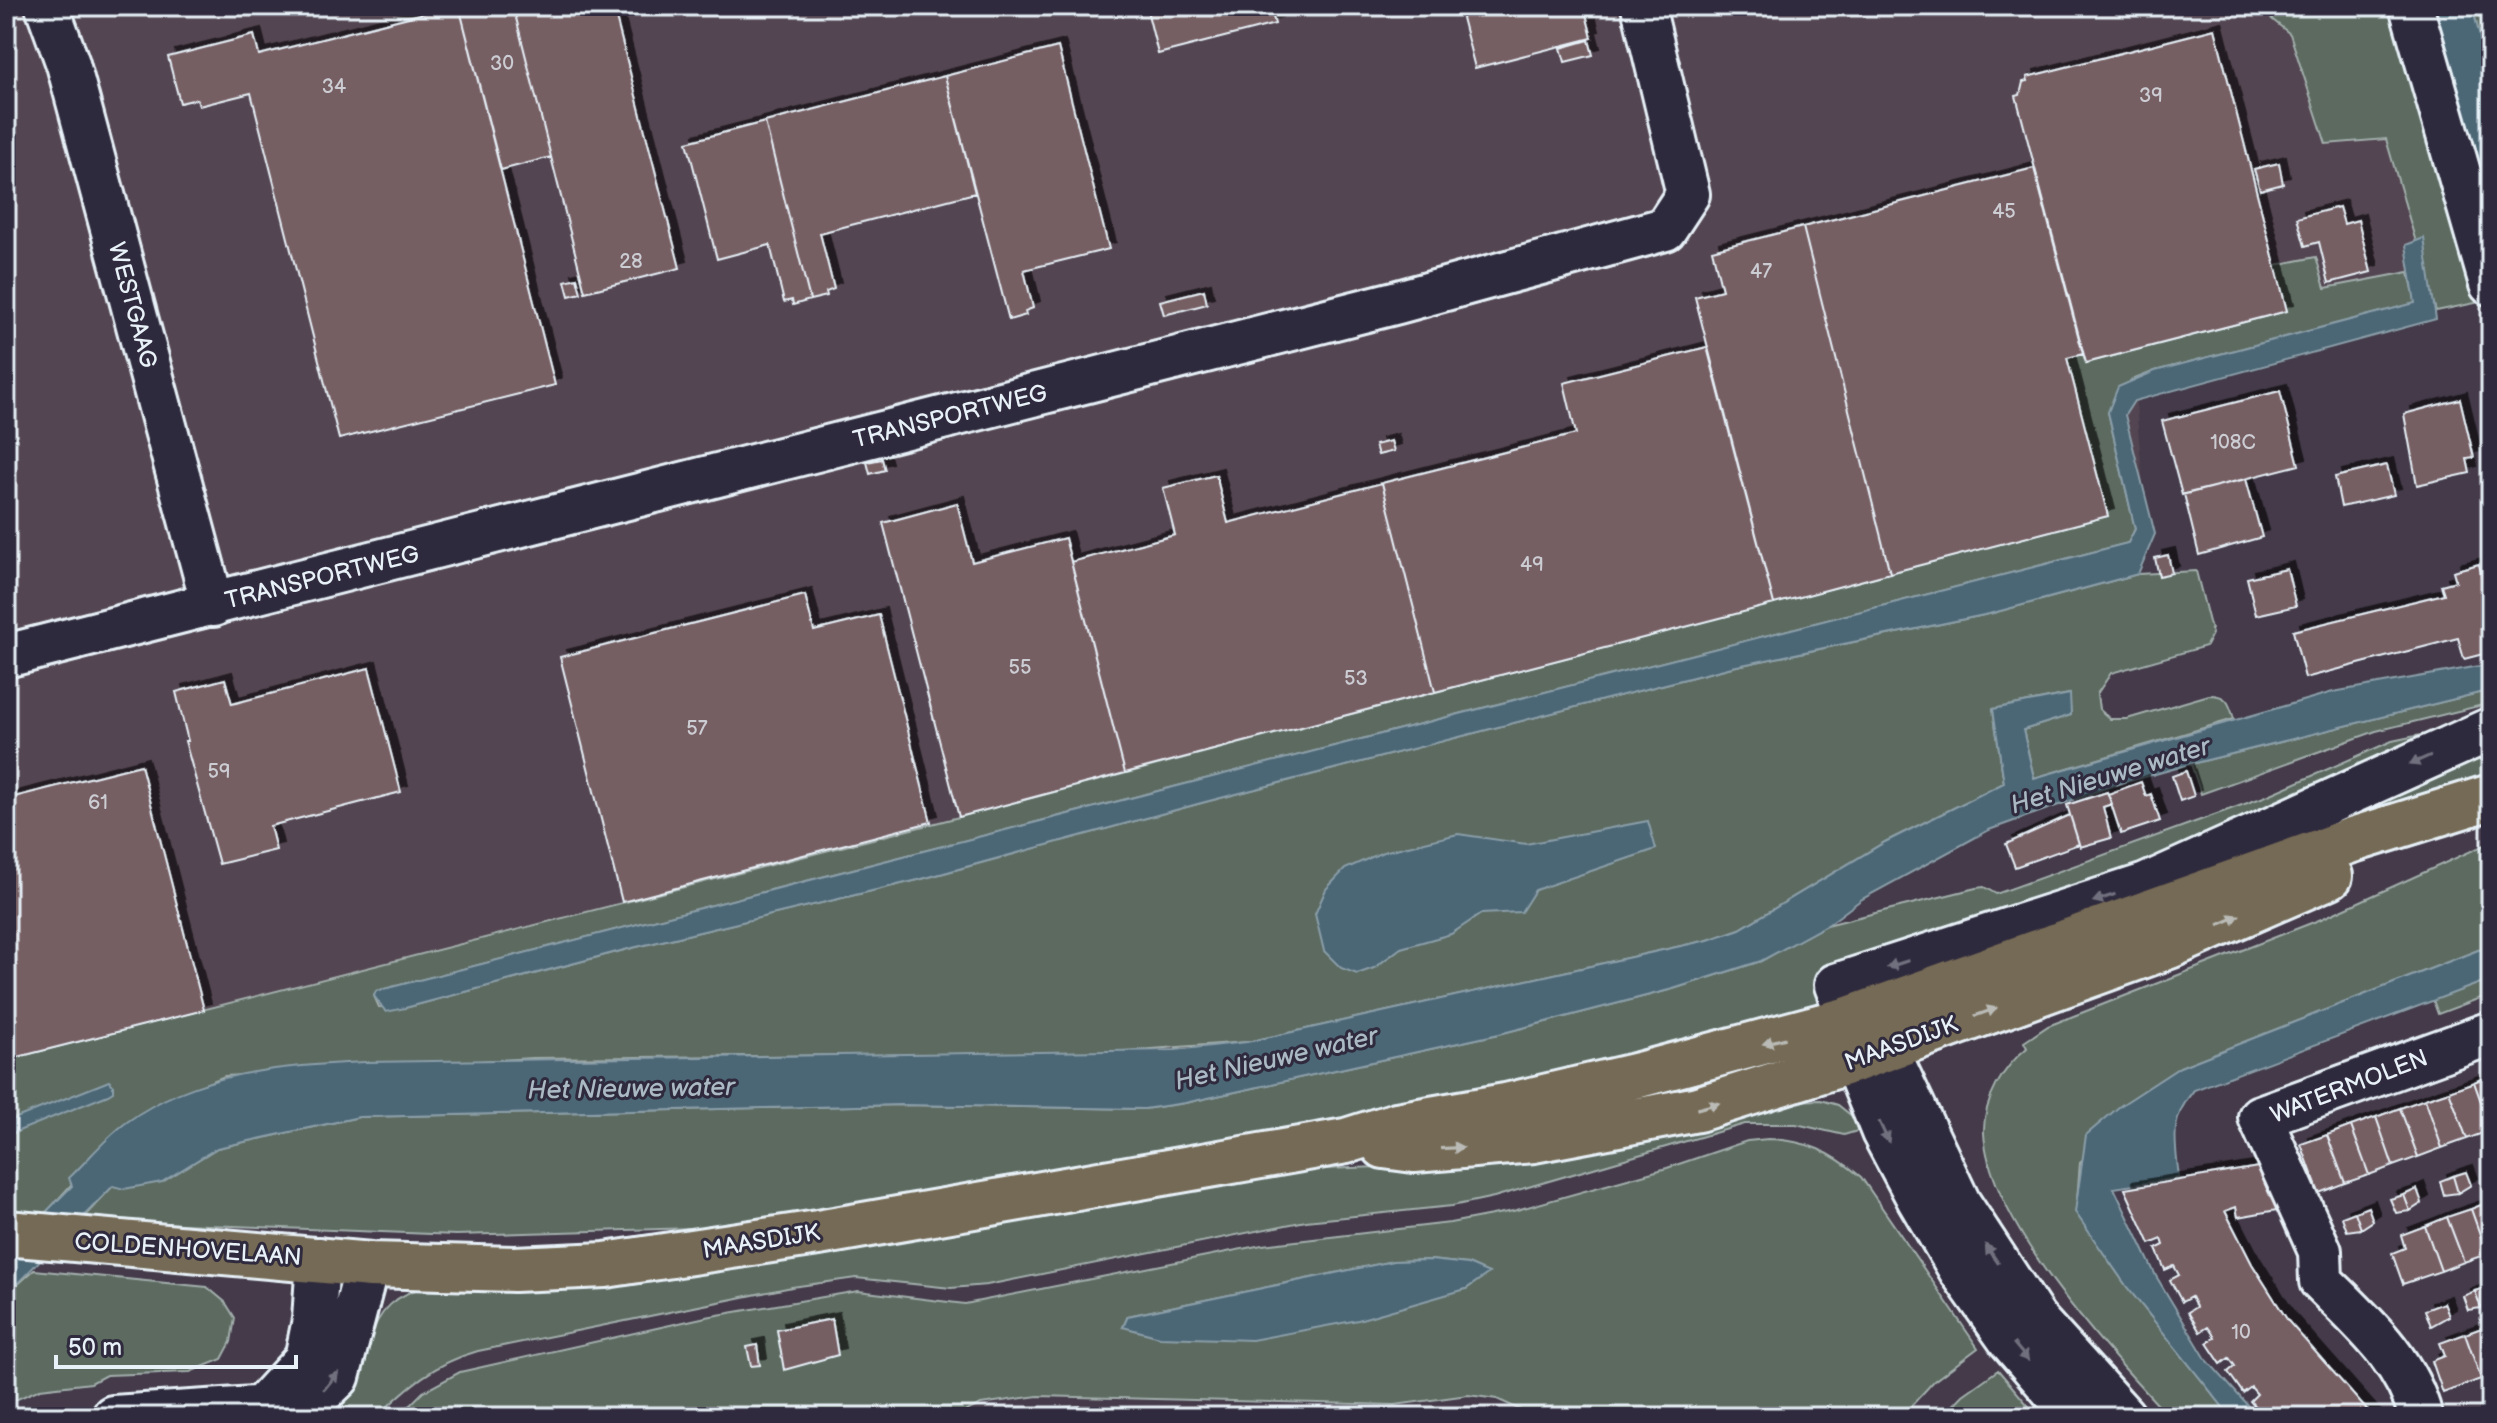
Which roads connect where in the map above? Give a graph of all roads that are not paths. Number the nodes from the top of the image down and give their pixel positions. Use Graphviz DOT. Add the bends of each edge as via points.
graph roads {
  1 [pos="47,6"];
  2 [pos="1643,6"];
  3 [pos="2411,6"];
  4 [pos="2491,284"];
  5 [pos="213,605"];
  6 [pos="6,656"];
  7 [pos="2491,729"];
  8 [pos="2491,797"];
  9 [pos="2491,1033"];
  10 [pos="1863,1042"];
  11 [pos="13,1234"];
  12 [pos="318,1259"];
  13 [pos="371,1265"];
  14 [pos="262,1407"];
  15 [pos="113,1417"];
  16 [pos="2076,1417"];
  17 [pos="2124,1417"];
  18 [pos="2421,1417"];
  1 -- 5 [label="street, WESTGAAG" via="68,64"];
  2 -- 5 [label="street, TRANSPORTWEG" via="1688,194 1665,229"];
  3 -- 4 [label="street"];
  5 -- 6 [label="street, TRANSPORTWEG"];
  7 -- 10 [label="street, MAASDIJK, one-way" via="2146,885 1836,985"];
  8 -- 10 [label="main road, MAASDIJK" via="2337,845"];
  9 -- 18 [label="street, WATERMOLEN" via="2260,1117 2320,1251 2321,1281 2391,1352 2416,1395"];
  10 -- 13 [label="main road, MAASDIJK" via="1639,1075 1397,1125 1346,1141 818,1233 617,1263 514,1269"];
  10 -- 16 [label="street, one-way" via="1883,1132 1961,1271 2009,1339"];
  17 -- 10 [label="street, one-way" via="2035,1319"];
  11 -- 12 [label="main road, COLDENHOVELAAN"];
  12 -- 13 [label="main road, COLDENHOVELAAN"];
  12 -- 14 [label="street" via="306,1359"];
  14 -- 13 [label="street, one-way" via="319,1395 338,1377"];
  14 -- 15 [label="street"];
}
